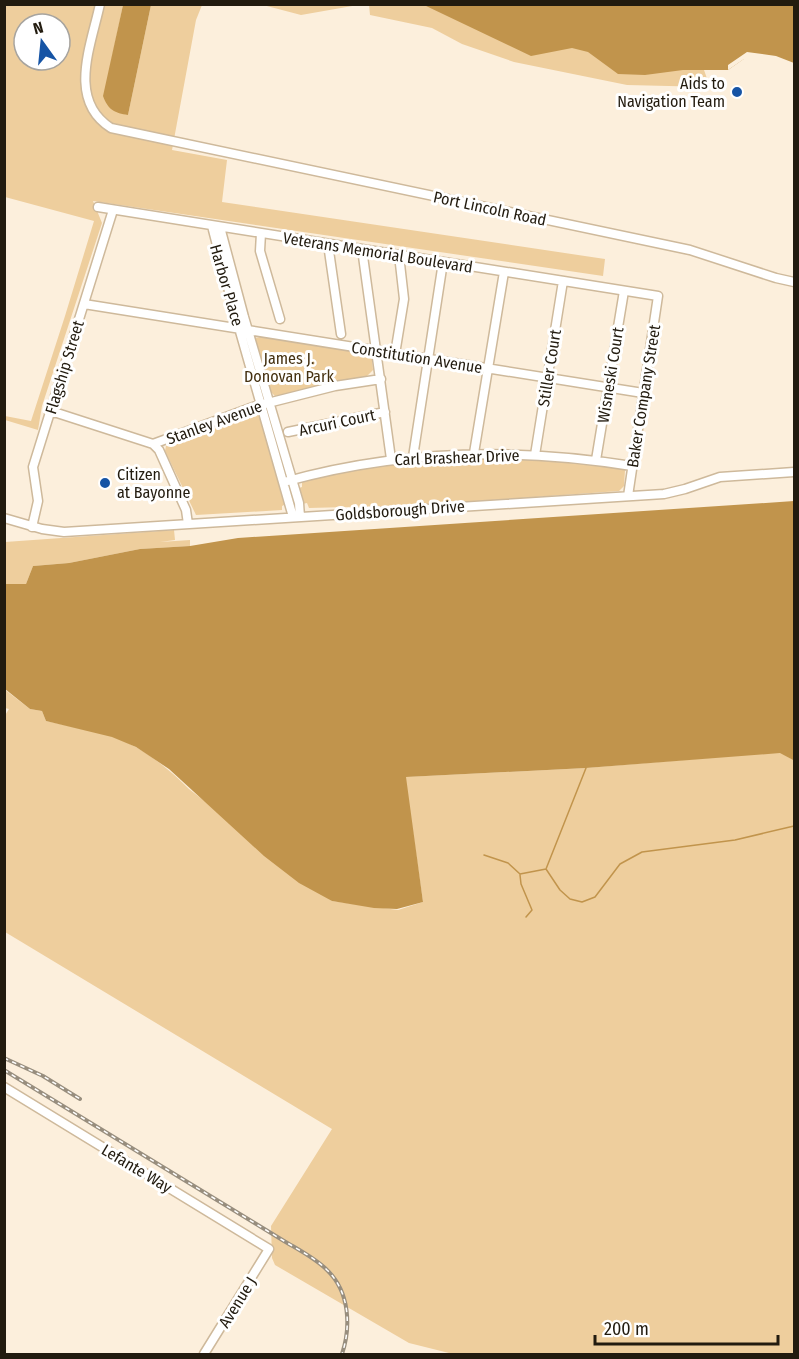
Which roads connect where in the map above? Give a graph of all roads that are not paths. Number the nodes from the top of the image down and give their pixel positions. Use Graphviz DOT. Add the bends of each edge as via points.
graph roads {
  1 [pos="100,4"];
  2 [pos="98,207"];
  3 [pos="113,210"];
  4 [pos="216,226"];
  5 [pos="261,233"];
  6 [pos="328,244"];
  7 [pos="362,249"];
  8 [pos="399,255"];
  9 [pos="443,262"];
  10 [pos="504,272"];
  11 [pos="563,281"];
  12 [pos="795,282"];
  13 [pos="624,291"];
  14 [pos="658,296"];
  15 [pos="84,304"];
  16 [pos="280,319"];
  17 [pos="244,329"];
  18 [pos="341,334"];
  19 [pos="377,350"];
  20 [pos="395,354"];
  21 [pos="428,359"];
  22 [pos="488,369"];
  23 [pos="548,378"];
  24 [pos="381,379"];
  25 [pos="608,388"];
  26 [pos="643,393"];
  27 [pos="265,403"];
  28 [pos="385,412"];
  29 [pos="49,413"];
  30 [pos="288,432"];
  31 [pos="153,444"];
  32 [pos="474,453"];
  33 [pos="535,454"];
  34 [pos="413,457"];
  35 [pos="391,459"];
  36 [pos="596,460"];
  37 [pos="633,466"];
  38 [pos="795,472"];
  39 [pos="288,481"];
  40 [pos="628,496"];
  41 [pos="296,517"];
  42 [pos="4,518"];
  43 [pos="188,524"];
  44 [pos="32,526"];
  45 [pos="4,1087"];
  46 [pos="269,1249"];
  47 [pos="204,1354"];
  1 -- 12 [label="street, Port Lincoln Road" via="85,89 94,114 111,128 690,250"];
  2 -- 3 [label="street, Veterans Memorial Boulevard"];
  3 -- 4 [label="street, Veterans Memorial Boulevard"];
  3 -- 15 [label="street, Flagship Street"];
  4 -- 5 [label="street, Veterans Memorial Boulevard"];
  4 -- 17 [label="street, Harbor Place"];
  5 -- 6 [label="street, Veterans Memorial Boulevard"];
  5 -- 16 [label="street" via="260,251"];
  6 -- 7 [label="street, Veterans Memorial Boulevard"];
  6 -- 18 [label="street"];
  7 -- 8 [label="street, Veterans Memorial Boulevard"];
  7 -- 19 [label="street"];
  8 -- 9 [label="street, Veterans Memorial Boulevard"];
  8 -- 20 [label="street" via="404,298"];
  9 -- 10 [label="street, Veterans Memorial Boulevard"];
  9 -- 21 [label="street"];
  10 -- 11 [label="street, Veterans Memorial Boulevard"];
  10 -- 22 [label="street"];
  11 -- 13 [label="street, Veterans Memorial Boulevard"];
  11 -- 23 [label="street, Stiller Court"];
  13 -- 14 [label="street, Veterans Memorial Boulevard"];
  13 -- 25 [label="street, Wisneski Court"];
  14 -- 26 [label="street, Baker Company Street"];
  15 -- 17 [label="street, Constitution Avenue"];
  15 -- 29 [label="street, Flagship Street"];
  17 -- 19 [label="street, Constitution Avenue"];
  17 -- 27 [label="street, Harbor Place"];
  19 -- 20 [label="street, Constitution Avenue"];
  19 -- 24 [label="street"];
  20 -- 21 [label="street, Constitution Avenue"];
  21 -- 22 [label="street, Constitution Avenue"];
  21 -- 34 [label="street"];
  22 -- 23 [label="street, Constitution Avenue"];
  22 -- 32 [label="street"];
  23 -- 25 [label="street, Constitution Avenue"];
  23 -- 33 [label="street, Stiller Court"];
  24 -- 27 [label="street, Stanley Avenue"];
  24 -- 28 [label="street"];
  25 -- 26 [label="street, Constitution Avenue"];
  25 -- 36 [label="street, Wisneski Court"];
  26 -- 37 [label="street, Baker Company Street"];
  27 -- 31 [label="street, Stanley Avenue"];
  27 -- 39 [label="street, Harbor Place"];
  28 -- 30 [label="street, Arcuri Court"];
  28 -- 35 [label="street"];
  29 -- 31 [label="street, Stanley Avenue"];
  29 -- 44 [label="street, Flagship Street" via="33,467 38,501"];
  31 -- 43 [label="street" via="186,510"];
  32 -- 33 [label="street, Carl Brashear Drive"];
  32 -- 34 [label="street, Carl Brashear Drive"];
  33 -- 36 [label="street, Carl Brashear Drive"];
  34 -- 35 [label="street, Carl Brashear Drive"];
  35 -- 39 [label="street, Carl Brashear Drive"];
  36 -- 37 [label="street, Carl Brashear Drive"];
  37 -- 40 [label="street, Baker Company Street"];
  38 -- 40 [label="street, Goldsborough Drive" via="720,477 675,492"];
  39 -- 41 [label="street, Harbor Place"];
  40 -- 41 [label="street, Goldsborough Drive"];
  41 -- 43 [label="street, Goldsborough Drive"];
  42 -- 44 [label="street, Goldsborough Drive"];
  43 -- 44 [label="street, Goldsborough Drive" via="64,532"];
  45 -- 46 [label="street, Lefante Way"];
  46 -- 47 [label="street, Avenue J"];
}
